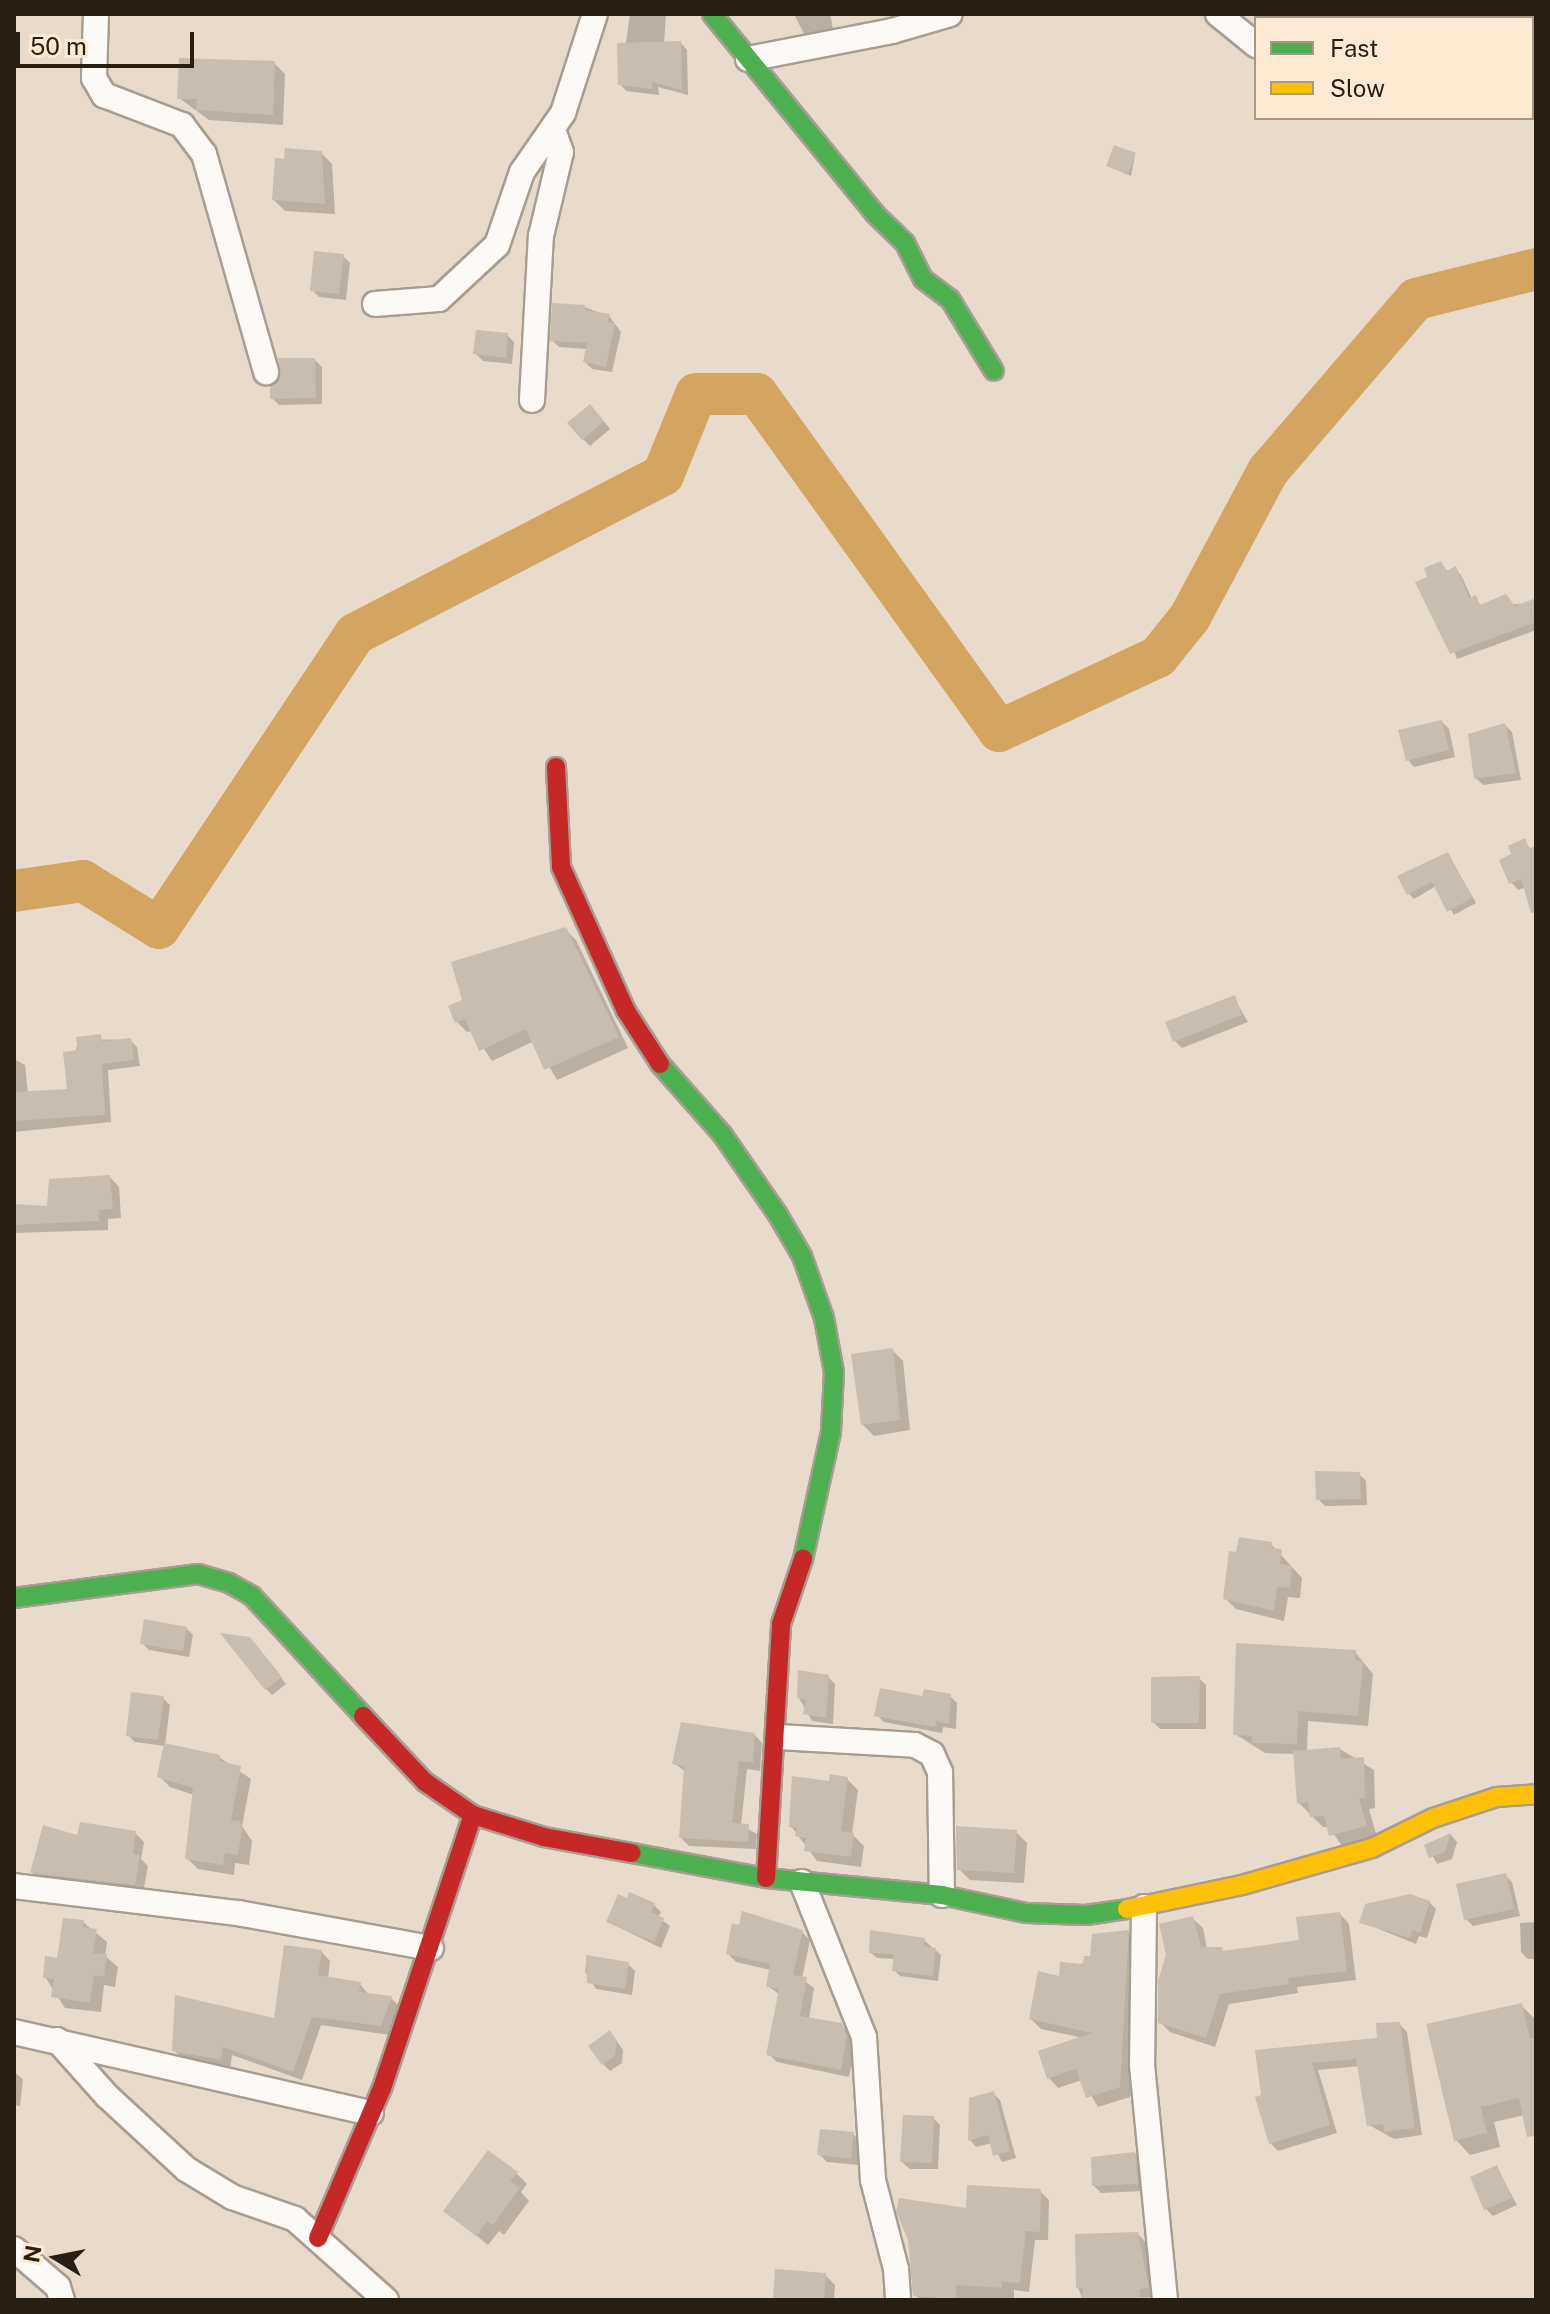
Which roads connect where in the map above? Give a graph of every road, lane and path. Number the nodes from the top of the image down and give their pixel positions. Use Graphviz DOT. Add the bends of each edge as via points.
graph roads {
  1 [pos="96,14"];
  2 [pos="595,14"];
  3 [pos="712,14"];
  4 [pos="950,14"];
  5 [pos="1218,14"];
  6 [pos="1254,43"];
  7 [pos="748,59"];
  8 [pos="554,133"];
  9 [pos="375,304"];
  10 [pos="994,371"];
  11 [pos="266,372"];
  12 [pos="532,400"];
  13 [pos="556,767"];
  14 [pos="14,1598"];
  15 [pos="778,1737"];
  16 [pos="1536,1794"];
  17 [pos="473,1815"];
  18 [pos="766,1878"];
  19 [pos="802,1882"];
  20 [pos="14,1886"];
  21 [pos="942,1895"];
  22 [pos="1144,1907"];
  23 [pos="431,1948"];
  24 [pos="14,2032"];
  25 [pos="57,2040"];
  26 [pos="371,2113"];
  27 [pos="318,2238"];
  28 [pos="14,2249"];
  29 [pos="62,2300"];
  30 [pos="386,2300"];
  31 [pos="898,2300"];
  32 [pos="1165,2300"];
  1 -- 11 [label="street" via="94,78 104,95 182,125 204,154"];
  2 -- 8 [label="street"];
  3 -- 7 [label="street"];
  4 -- 7 [label="street"];
  5 -- 6 [label="street"];
  7 -- 10 [label="street" via="905,243 923,279 950,299"];
  8 -- 9 [label="street" via="528,160 504,231 484,258 439,299"];
  8 -- 12 [label="street" via="561,152 541,236"];
  13 -- 15 [label="street" via="561,867 626,1011 660,1064 722,1134 778,1215 802,1256 824,1318 834,1372 831,1432 806,1551 781,1624"];
  14 -- 17 [label="street" via="198,1574 229,1583 252,1596 425,1782"];
  15 -- 18 [label="street"];
  15 -- 21 [label="street" via="915,1745 932,1754 940,1772"];
  16 -- 22 [label="street" via="1497,1797 1433,1818 1372,1848"];
  17 -- 18 [label="street" via="544,1837"];
  17 -- 23 [label="street"];
  18 -- 19 [label="street"];
  19 -- 21 [label="street"];
  19 -- 31 [label="street" via="864,2037 873,2180 896,2269"];
  20 -- 23 [label="street" via="238,1913"];
  21 -- 22 [label="street" via="1026,1913 1086,1915"];
  22 -- 32 [label="street" via="1142,2065"];
  23 -- 26 [label="street"];
  24 -- 25 [label="street"];
  25 -- 26 [label="street"];
  25 -- 27 [label="street" via="186,2169 232,2197 295,2219"];
  26 -- 27 [label="street"];
  27 -- 30 [label="street"];
  28 -- 29 [label="street" via="58,2287"];
}
